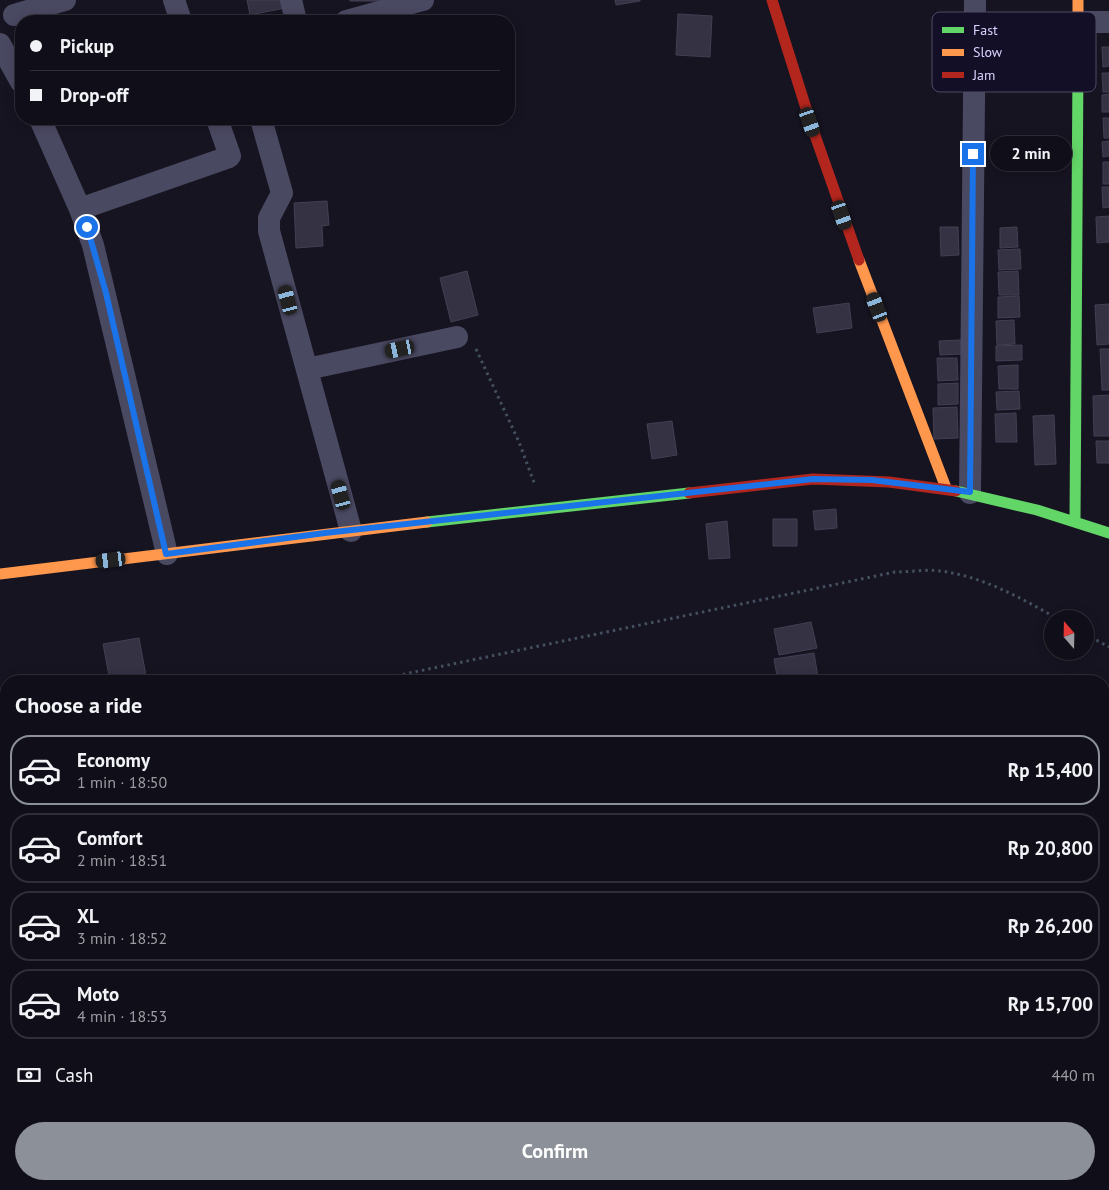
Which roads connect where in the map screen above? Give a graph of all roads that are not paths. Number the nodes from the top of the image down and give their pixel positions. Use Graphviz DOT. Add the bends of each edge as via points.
graph roads {
  1 [pos="66,0"];
  2 [pos="174,0"];
  3 [pos="291,0"];
  4 [pos="423,0"];
  5 [pos="772,0"];
  6 [pos="390,4"];
  7 [pos="14,15"];
  8 [pos="180,15"];
  9 [pos="295,15"];
  10 [pos="362,15"];
  11 [pos="1096,22"];
  12 [pos="1109,22"];
  13 [pos="0,44"];
  14 [pos="15,71"];
  15 [pos="974,92"];
  16 [pos="1078,92"];
  17 [pos="43,125"];
  18 [pos="219,125"];
  19 [pos="262,125"];
  20 [pos="80,209"];
  21 [pos="456,337"];
  22 [pos="307,369"];
  23 [pos="946,488"];
  24 [pos="970,492"];
  25 [pos="1075,521"];
  26 [pos="350,531"];
  27 [pos="1109,533"];
  28 [pos="166,554"];
  29 [pos="0,574"];
  1 -- 7 [label="street"];
  2 -- 8 [label="street"];
  3 -- 9 [label="street"];
  4 -- 6 [label="street"];
  5 -- 23 [label="street" via="791,66 849,234"];
  6 -- 10 [label="street"];
  11 -- 12 [label="street"];
  13 -- 14 [label="street"];
  15 -- 24 [label="street"];
  16 -- 25 [label="street"];
  17 -- 20 [label="street"];
  18 -- 20 [label="street" via="229,157"];
  19 -- 22 [label="street" via="282,193 268,226"];
  20 -- 28 [label="street" via="106,293"];
  21 -- 22 [label="street"];
  22 -- 26 [label="street"];
  23 -- 24 [label="street"];
  23 -- 26 [label="street" via="872,480 813,479"];
  24 -- 25 [label="street"];
  25 -- 27 [label="street"];
  26 -- 28 [label="street"];
  28 -- 29 [label="street"];
}
